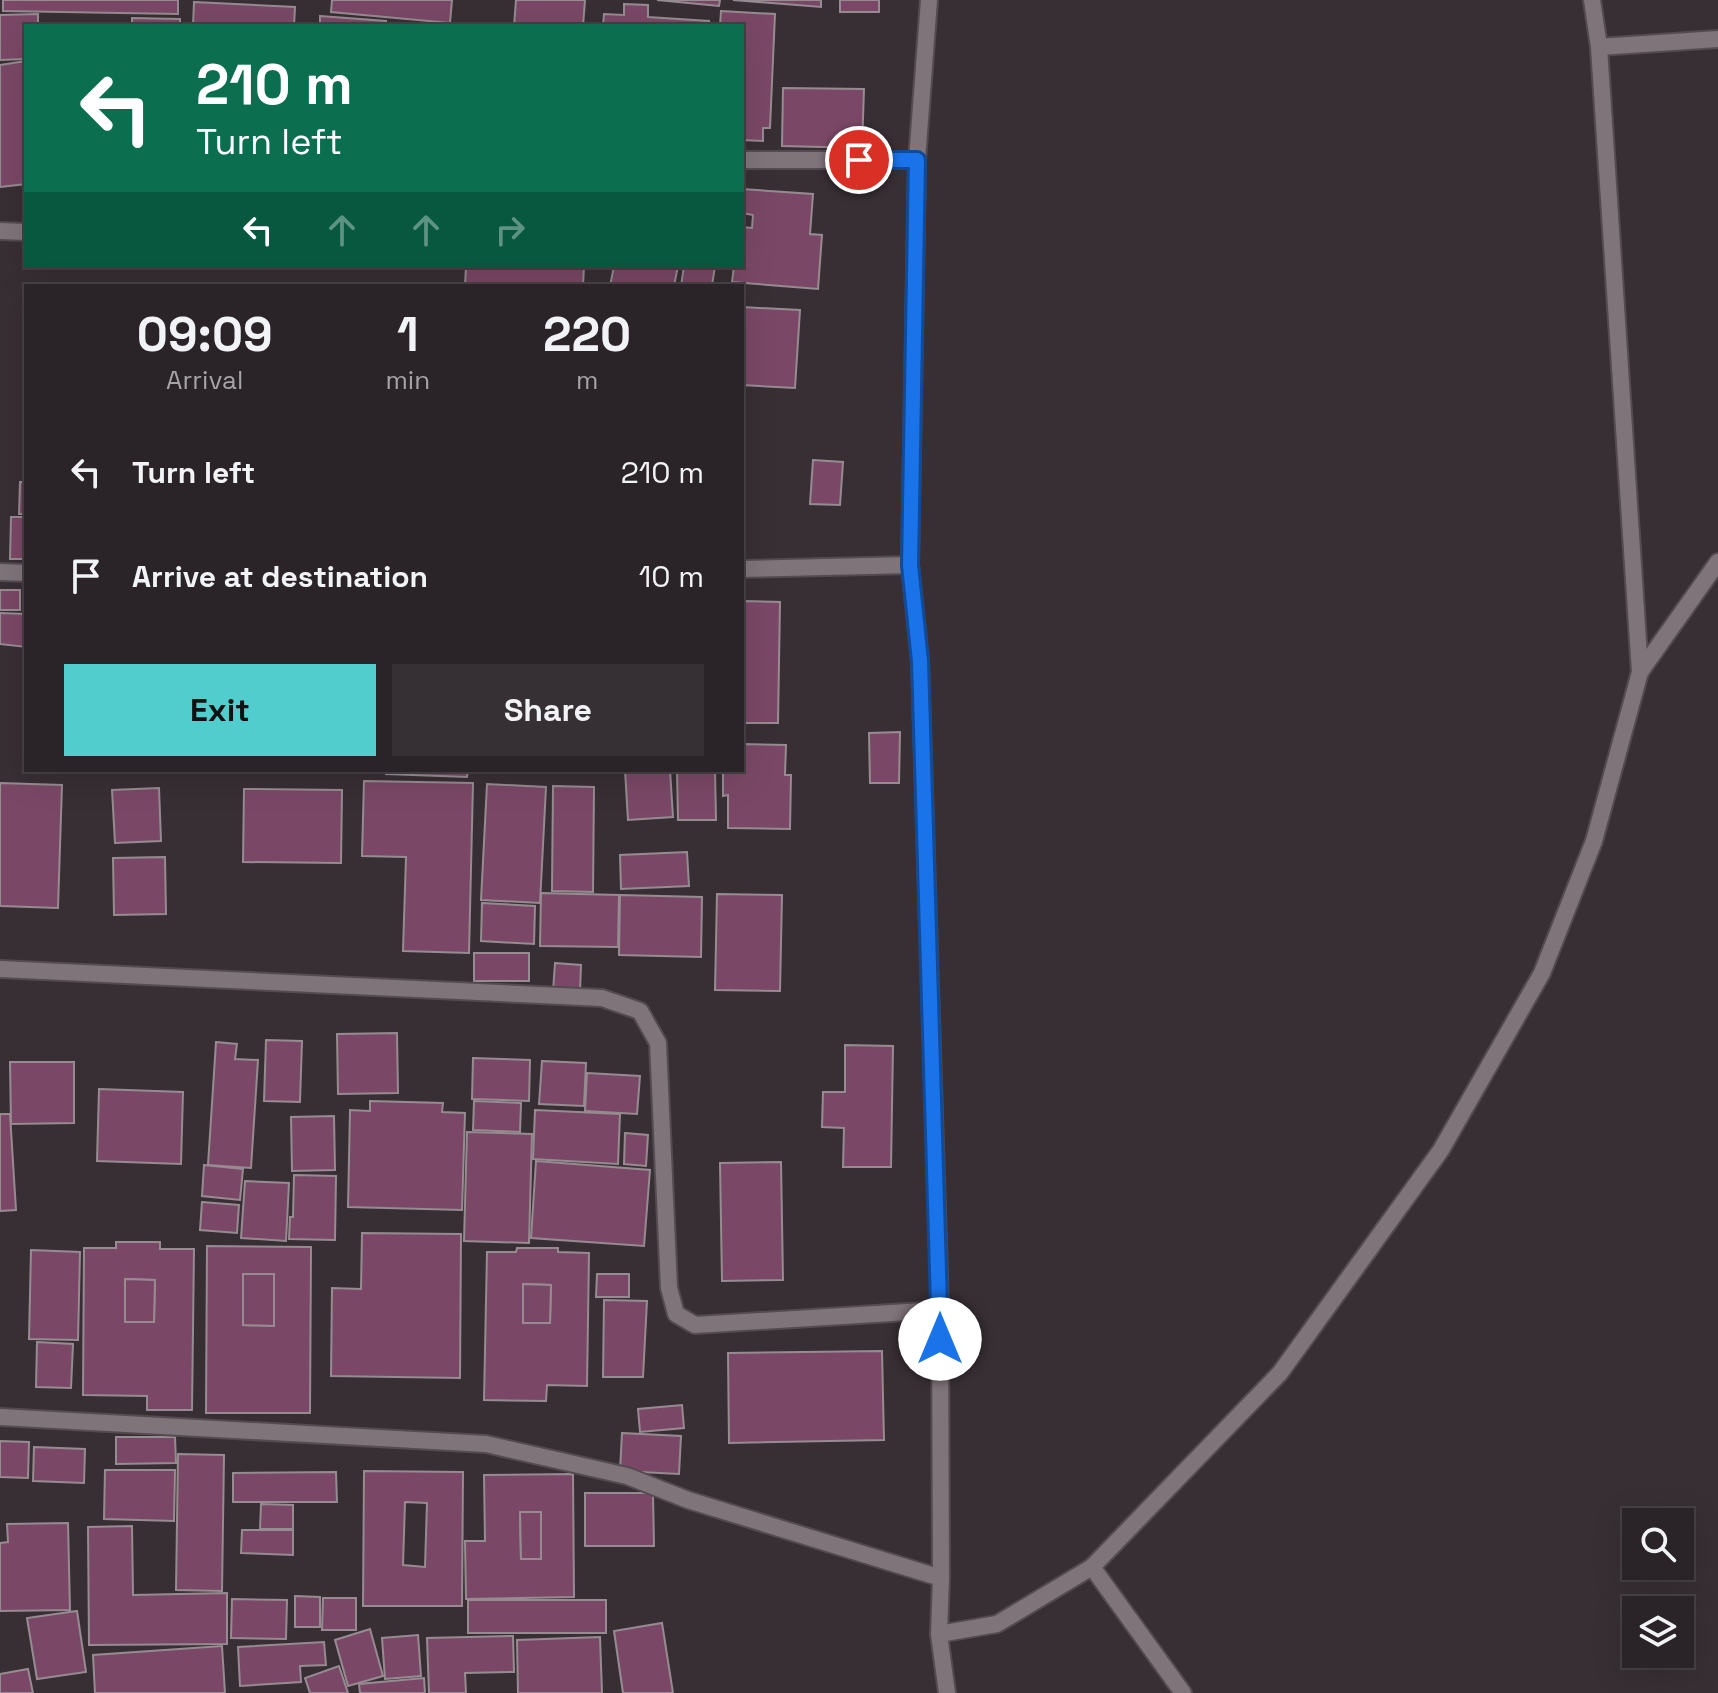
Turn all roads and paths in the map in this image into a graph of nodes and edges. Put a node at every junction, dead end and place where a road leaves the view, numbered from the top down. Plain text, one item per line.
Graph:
1 (929, 0) edge
2 (1592, 0) edge
3 (1718, 39) edge
4 (1599, 47) junction
5 (744, 160) edge
6 (917, 160) junction
7 (0, 231) edge
8 (24, 232) edge
9 (1718, 562) edge
10 (910, 565) junction
11 (744, 569) edge
12 (0, 572) edge
13 (24, 573) edge
14 (1640, 672) junction
15 (0, 969) edge
16 (940, 1310) junction
17 (0, 1417) edge
18 (1092, 1567) junction
19 (941, 1578) junction
20 (939, 1634) junction
21 (947, 1693) edge
22 (1183, 1693) edge

1 - 6 street
2 - 4 street
3 - 4 street
4 - 14 street
5 - 6 street
6 - 10 street
7 - 8 street
9 - 14 street
10 - 11 street
10 - 16 street
12 - 13 street
14 - 18 street
15 - 16 street
16 - 19 street
17 - 19 street
18 - 20 street
18 - 22 street
19 - 20 street
20 - 21 street

